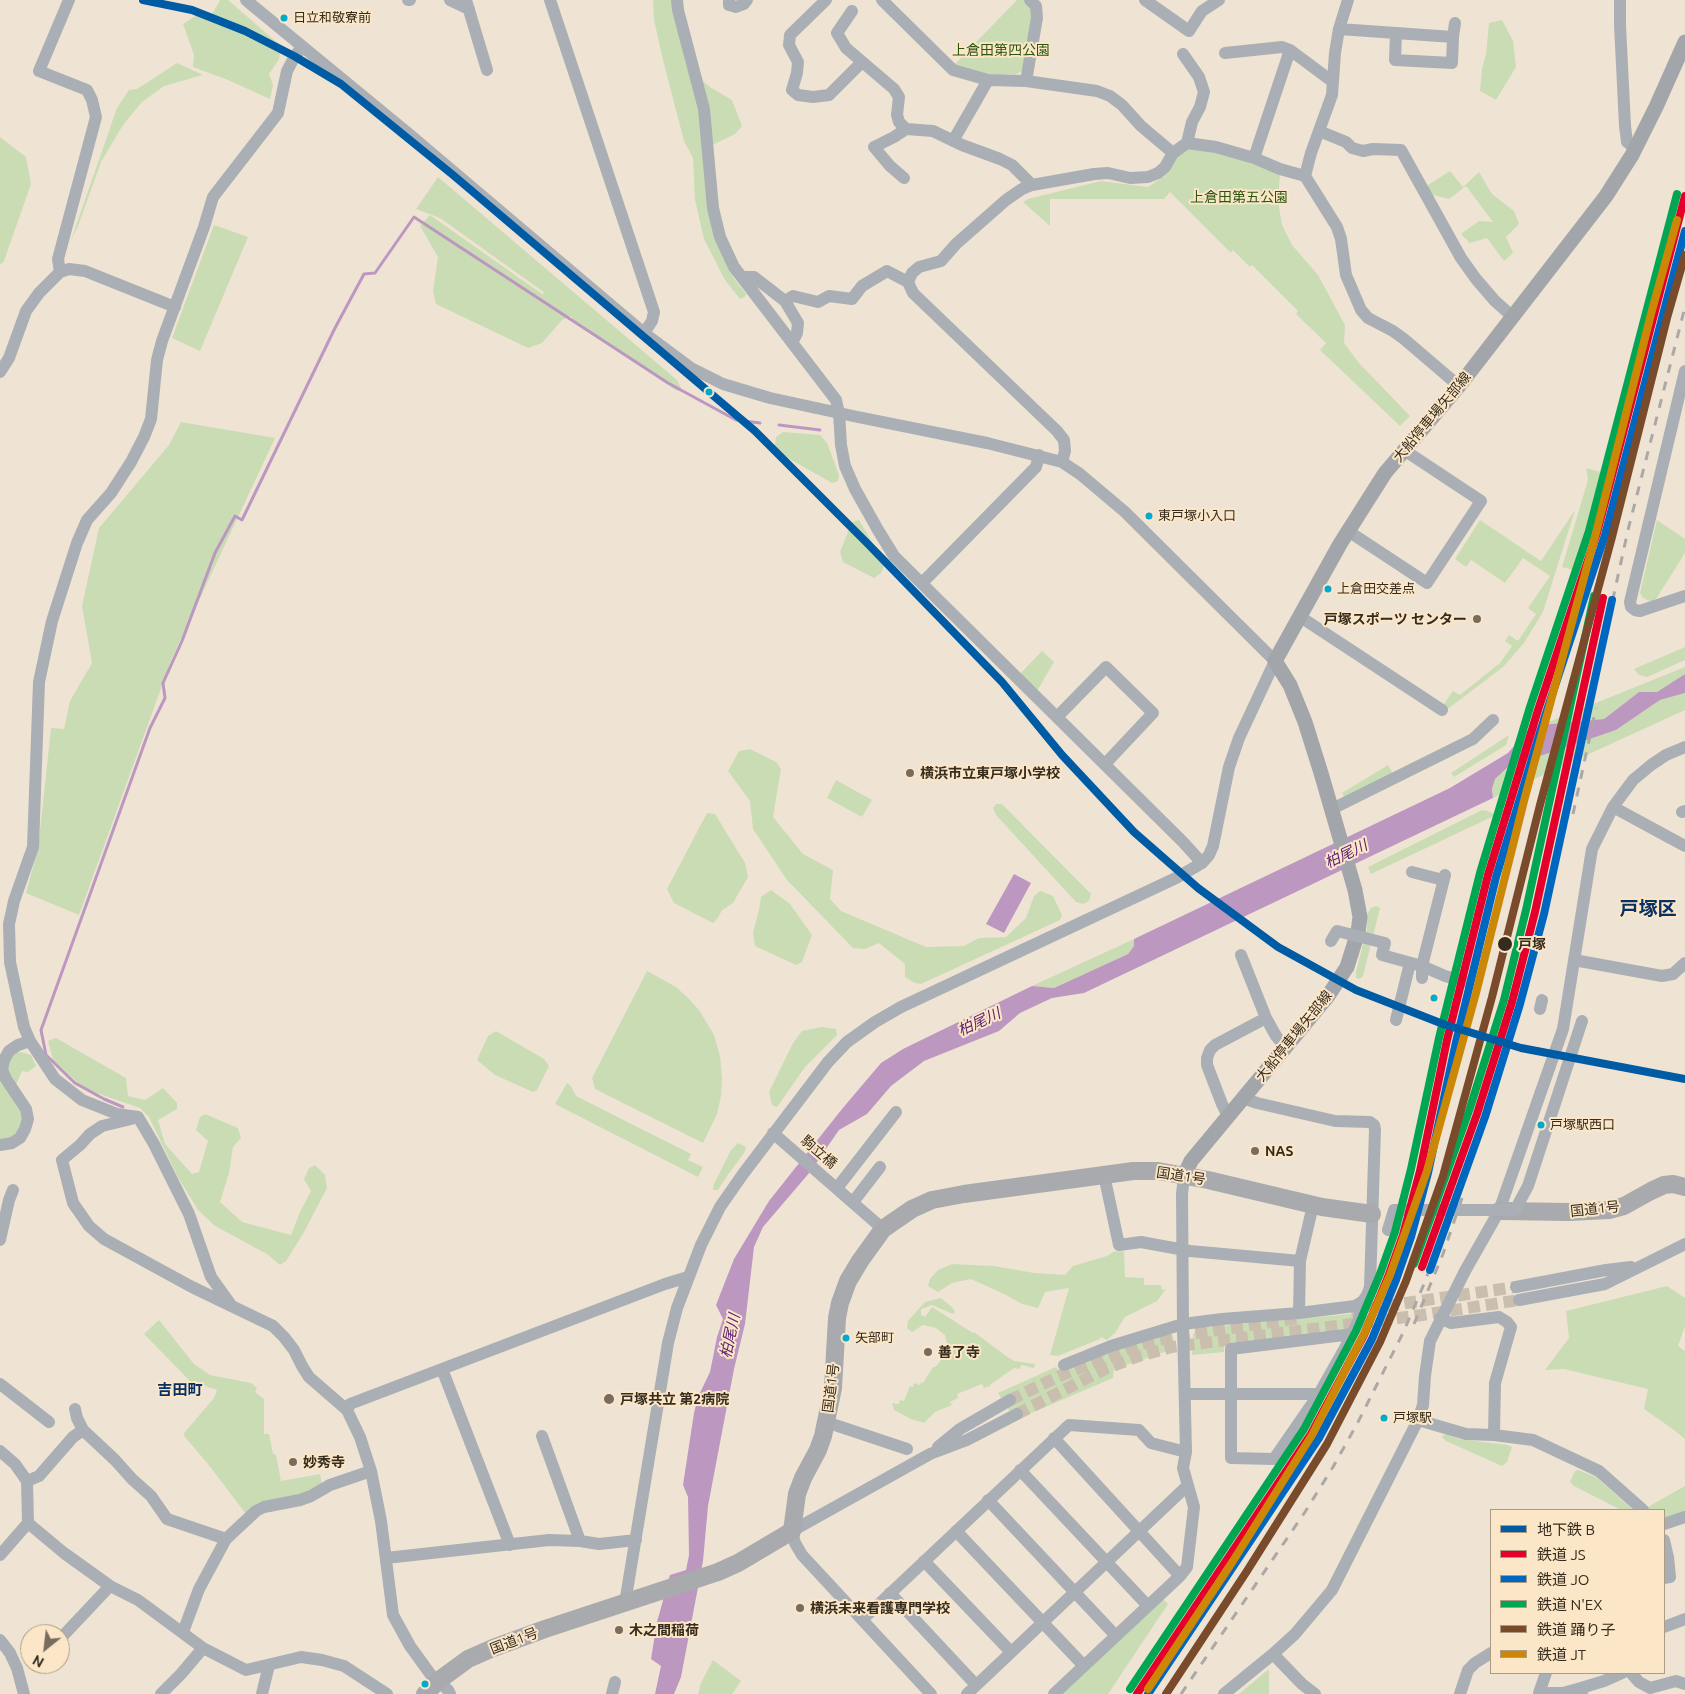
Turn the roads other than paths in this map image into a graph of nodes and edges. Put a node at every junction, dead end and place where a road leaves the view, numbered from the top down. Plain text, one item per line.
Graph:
1 (70, 0) edge
2 (246, 0) edge
3 (450, 0) edge
4 (550, 0) edge
5 (677, 0) edge
6 (729, 0) edge
7 (748, 0) edge
8 (826, 0) edge
9 (882, 0) edge
10 (1030, 0) edge
11 (1145, 0) edge
12 (1218, 0) edge
13 (1348, 0) edge
14 (1620, 0) edge
15 (467, 5) edge
16 (852, 11) dead end
17 (1455, 23) dead end
18 (1339, 29) junction
19 (1396, 33) junction
20 (1453, 37) junction
21 (1685, 42) edge
22 (302, 47) junction
23 (1290, 50) junction
24 (1224, 53) dead end
25 (1183, 54) dead end
26 (862, 62) junction
27 (487, 70) dead end
28 (988, 80) junction
29 (1026, 81) junction
30 (1333, 82) junction
31 (906, 129) junction
32 (1319, 131) junction
33 (954, 140) junction
34 (1187, 143) junction
35 (1635, 148) junction
36 (1173, 153) junction
37 (1254, 158) junction
38 (1305, 176) junction
39 (904, 178) dead end
40 (1032, 185) junction
41 (60, 272) junction
42 (742, 277) junction
43 (908, 282) junction
44 (784, 301) junction
45 (175, 307) junction
46 (1513, 317) junction
47 (644, 332) junction
48 (792, 343) junction
49 (1685, 371) edge
50 (0, 372) edge
51 (1459, 386) junction
52 (839, 413) junction
53 (1404, 450) junction
54 (1039, 455) junction
55 (1062, 462) junction
56 (1348, 531) junction
57 (922, 583) junction
58 (1685, 596) edge
59 (1299, 616) junction
60 (1275, 660) junction
61 (1442, 710) dead end
62 (1057, 717) junction
63 (1493, 720) dead end
64 (1685, 747) edge
65 (1105, 764) junction
66 (1613, 807) junction
67 (1333, 812) junction
68 (1685, 846) edge
69 (1202, 863) junction
70 (1412, 872) dead end
71 (1331, 940) dead end
72 (1241, 955) dead end
73 (1574, 960) junction
74 (1685, 963) edge
75 (1418, 969) junction
76 (1467, 982) dead end
77 (1266, 1018) junction
78 (1396, 1020) dead end
79 (1582, 1021) dead end
80 (30, 1041) junction
81 (1285, 1047) junction
82 (1243, 1098) junction
83 (896, 1112) dead end
84 (1228, 1116) junction
85 (138, 1117) junction
86 (773, 1133) junction
87 (0, 1145) edge
88 (880, 1167) dead end
89 (1104, 1175) junction
90 (1184, 1176) junction
91 (836, 1186) junction
92 (1685, 1186) edge
93 (13, 1190) dead end
94 (853, 1202) junction
95 (1313, 1205) junction
96 (1499, 1211) junction
97 (1372, 1214) junction
98 (3, 1218) edge
99 (883, 1229) junction
100 (1388, 1230) dead end
101 (0, 1240) edge
102 (1685, 1244) edge
103 (1183, 1250) junction
104 (1300, 1261) junction
105 (1641, 1266) junction
106 (688, 1277) junction
107 (1516, 1287) tunnel mouth
108 (1519, 1300) tunnel mouth
109 (1363, 1301) junction
110 (232, 1306) junction
111 (1299, 1314) junction
112 (1440, 1318) junction
113 (1183, 1324) junction
114 (1352, 1334) junction
115 (1064, 1365) dead end
116 (442, 1369) junction
117 (0, 1384) edge
118 (1185, 1394) junction
119 (1319, 1394) junction
120 (1230, 1395) junction
121 (1010, 1400) tunnel mouth
122 (75, 1409) dead end
123 (347, 1410) junction
124 (1017, 1414) tunnel mouth
125 (1418, 1420) junction
126 (49, 1422) dead end
127 (826, 1422) junction
128 (83, 1430) junction
129 (1494, 1435) junction
130 (542, 1436) dead end
131 (1054, 1438) junction
132 (907, 1449) dead end
133 (0, 1452) edge
134 (1186, 1452) junction
135 (930, 1454) junction
136 (1020, 1470) junction
137 (371, 1471) junction
138 (27, 1481) junction
139 (1187, 1486) junction
140 (988, 1500) junction
141 (1642, 1509) edge
142 (1685, 1517) edge
143 (28, 1522) junction
144 (1665, 1524) edge
145 (956, 1530) junction
146 (792, 1531) junction
147 (1139, 1532) junction
148 (226, 1540) junction
149 (636, 1540) junction
150 (580, 1541) junction
151 (1665, 1544) edge
152 (510, 1545) junction
153 (0, 1555) edge
154 (386, 1558) junction
155 (924, 1561) junction
156 (1107, 1562) junction
157 (1180, 1576) junction
158 (1665, 1578) edge
159 (110, 1586) junction
160 (1075, 1592) junction
161 (890, 1593) junction
162 (631, 1601) junction
163 (1148, 1606) junction
164 (1685, 1619) edge
165 (862, 1620) junction
166 (1043, 1622) junction
167 (1665, 1627) edge
168 (70, 1628) edge
169 (183, 1632) junction
170 (1116, 1636) junction
171 (0, 1640) edge
172 (203, 1648) junction
173 (1011, 1652) junction
174 (1273, 1654) junction
175 (1490, 1654) edge
176 (269, 1665) junction
177 (1084, 1666) junction
178 (1546, 1674) edge
179 (1620, 1674) edge
180 (1632, 1674) edge
181 (438, 1681) junction
182 (1685, 1684) edge
183 (972, 1690) edge
184 (1582, 1691) edge
185 (19, 1693) edge
186 (161, 1694) edge
187 (262, 1694) edge
188 (387, 1694) edge
189 (425, 1694) edge
190 (450, 1694) edge
191 (931, 1694) edge
192 (1054, 1694) edge
193 (1224, 1694) edge
194 (1315, 1694) edge
195 (1460, 1694) edge

1 - 41 street
2 - 22 street
3 - 15 street
4 - 47 street
5 - 42 street
6 - 7 street
8 - 26 street
9 - 28 street
10 - 29 street
11 - 12 street
13 - 18 street
14 - 35 street
15 - 27 street
16 - 26 street
17 - 20 street
18 - 19 street
18 - 30 street
19 - 20 street
19 - 20 street
21 - 35 main road, 大船停車場矢部線
22 - 45 street
22 - 47 street
23 - 24 street
23 - 30 street
23 - 37 street
25 - 34 street
26 - 31 street
28 - 29 street
28 - 33 street
29 - 36 street
30 - 32 street
31 - 33 street
31 - 39 street
32 - 38 street
32 - 46 street
33 - 40 street
34 - 36 street
34 - 37 street
35 - 46 main road, 大船停車場矢部線
36 - 40 street
37 - 38 street
38 - 51 street
40 - 43 street
41 - 45 street
41 - 50 street
42 - 44 street
42 - 48 street
43 - 44 street
43 - 55 street
44 - 48 street
45 - 80 street
46 - 51 main road, 大船停車場矢部線
47 - 52 street
48 - 52 street
49 - 58 street
51 - 53 main road, 大船停車場矢部線
52 - 54 street
52 - 57 street
53 - 56 main road, 大船停車場矢部線
53 - 56 street
54 - 55 street
54 - 57 street
55 - 60 street
56 - 59 main road, 大船停車場矢部線
57 - 62 street
59 - 60 main road, 大船停車場矢部線
59 - 61 street
60 - 67 main road
60 - 69 street
62 - 65 street
62 - 65 street
63 - 67 street
64 - 66 street
65 - 69 street
66 - 68 street
66 - 73 street
67 - 81 main road, 大船停車場矢部線
69 - 86 street
70 - 75 street
71 - 75 street, bridge
72 - 77 street
73 - 74 street
73 - 96 street
75 - 76 street, bridge
75 - 78 street
77 - 81 street
77 - 84 street
79 - 100 street, bridge
80 - 85 street
80 - 87 street
81 - 82 main road, 大船停車場矢部線
82 - 84 main road, 大船停車場矢部線
82 - 97 street
83 - 91 street
84 - 90 main road, 大船停車場矢部線
85 - 110 street
85 - 110 street
86 - 91 street, 駒立橋
86 - 106 street
88 - 94 street
89 - 90 highway, 国道1号
89 - 99 highway, 国道1号
89 - 103 street
90 - 95 highway, 国道1号
90 - 103 street
91 - 94 street, 駒立橋
92 - 96 highway, 国道1号
93 - 98 street
94 - 99 street, 駒立橋
95 - 97 highway, 国道1号
95 - 104 street
96 - 112 street
97 - 109 street
98 - 101 street
99 - 127 highway, 国道1号
102 - 105 street
103 - 104 street
103 - 113 street
104 - 111 street
105 - 107 street
105 - 108 street
106 - 116 street
106 - 149 street
109 - 111 street
109 - 114 street
110 - 123 street
111 - 113 street
112 - 125 street
112 - 129 street
113 - 115 street
113 - 118 street
114 - 119 street
114 - 120 street
116 - 123 street
116 - 152 street
117 - 126 street
118 - 120 street
118 - 134 street
119 - 120 street
119 - 120 street
121 - 135 street
122 - 128 street
123 - 137 street
124 - 135 street
125 - 129 street
125 - 174 street
127 - 132 street
127 - 146 highway, 国道1号
128 - 138 street
128 - 148 street
129 - 141 street
130 - 150 street
131 - 134 street
131 - 136 street
131 - 147 street
133 - 138 street
134 - 139 street
135 - 146 street
136 - 140 street
136 - 156 street
137 - 148 street
137 - 154 street
138 - 143 street
139 - 147 street
139 - 157 street
140 - 145 street
140 - 160 street
142 - 144 street
143 - 153 street
143 - 159 street
145 - 155 street
145 - 166 street
146 - 162 highway, 国道1号
146 - 165 street
147 - 156 street
147 - 157 street
148 - 169 street
149 - 150 street
149 - 162 street
150 - 152 street
151 - 158 street
152 - 154 street
154 - 181 street
155 - 161 street
155 - 173 street
156 - 160 street
156 - 163 street
157 - 163 street
159 - 168 street
159 - 169 street
160 - 166 street
160 - 170 street
161 - 165 street
161 - 183 street
162 - 181 highway, 国道1号
163 - 170 street
164 - 167 street
165 - 191 street
166 - 173 street
166 - 177 street
169 - 172 street
170 - 177 street
171 - 185 street
172 - 176 street
172 - 186 street
173 - 183 street
174 - 193 street
174 - 194 street
175 - 195 street
176 - 187 street
176 - 188 street
177 - 192 street
178 - 184 street
179 - 184 street
180 - 182 street
181 - 189 highway, 国道1号
181 - 190 street

